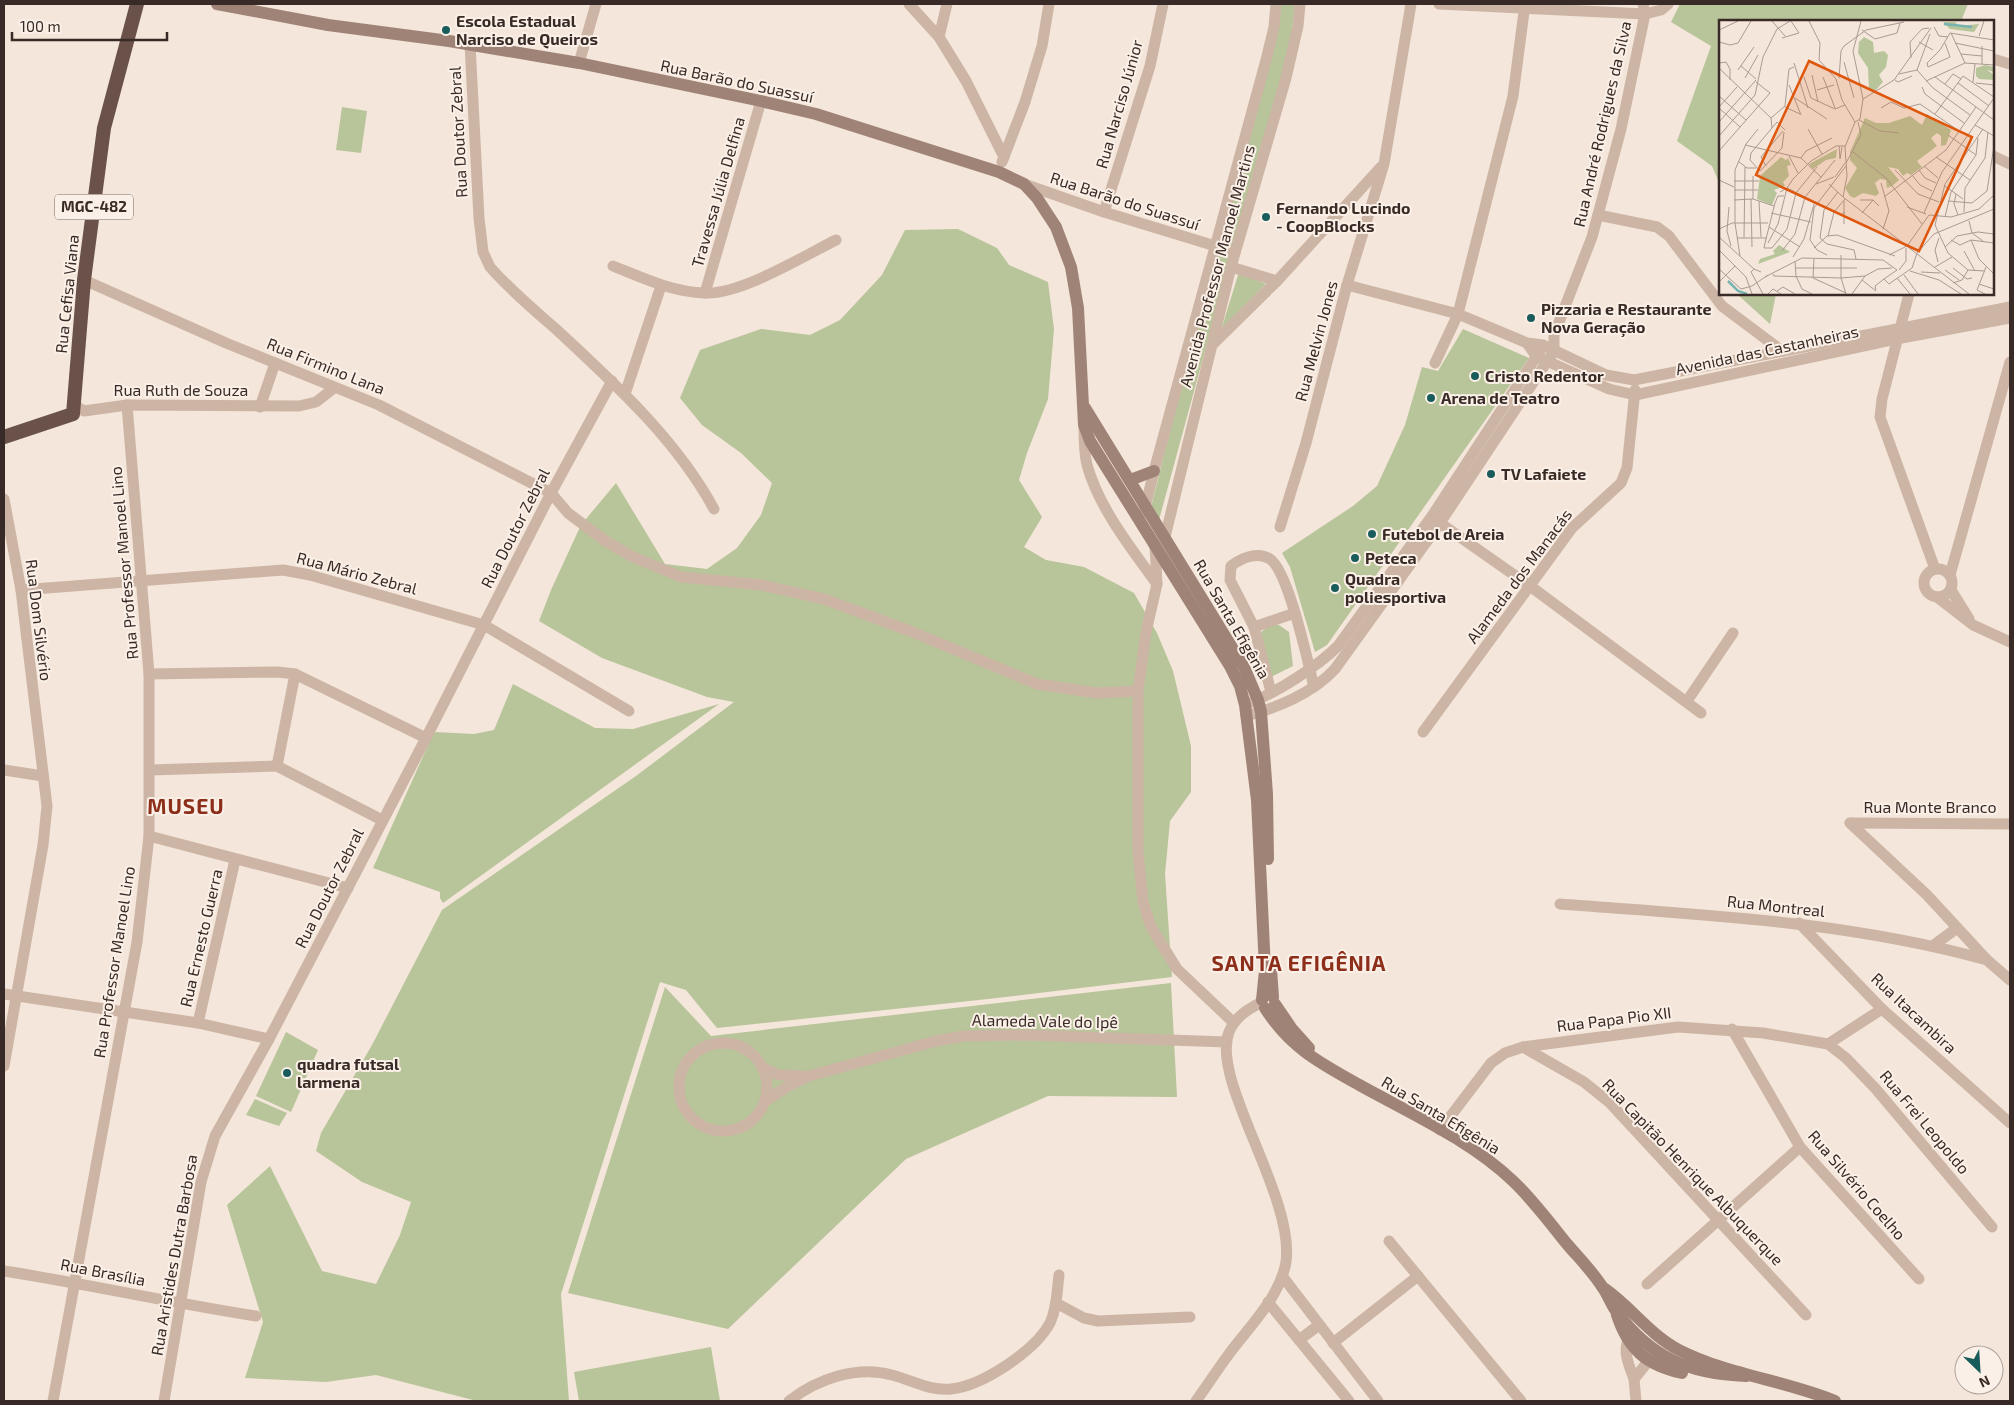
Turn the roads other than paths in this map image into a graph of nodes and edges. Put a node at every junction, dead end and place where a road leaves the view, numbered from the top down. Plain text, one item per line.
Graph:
1 (137, 4) edge
2 (217, 4) edge
3 (596, 4) edge
4 (909, 4) edge
5 (947, 4) edge
6 (1049, 4) edge
7 (1163, 4) edge
8 (1276, 4) edge
9 (1300, 4) edge
10 (1411, 4) edge
11 (1440, 4) edge
12 (1668, 4) edge
13 (1525, 5) edge
14 (1644, 9) edge
15 (939, 37) junction
16 (470, 44) junction
17 (1994, 59) edge
18 (580, 64) junction
19 (2010, 64) edge
20 (761, 101) junction
21 (1994, 156) edge
22 (1004, 157) junction
23 (1384, 164) junction
24 (2010, 164) edge
25 (999, 172) junction
26 (1024, 184) junction
27 (1104, 212) junction
28 (1598, 215) junction
29 (836, 240) dead end
30 (1215, 247) junction
31 (1235, 252) junction
32 (613, 266) dead end
33 (1231, 267) junction
34 (84, 280) junction
35 (1277, 281) junction
36 (661, 286) junction
37 (1347, 286) junction
38 (705, 293) junction
39 (1910, 295) edge
40 (2010, 307) edge
41 (1458, 314) junction
42 (2010, 318) edge
43 (1898, 334) junction
44 (1554, 335) junction
45 (1526, 343) junction
46 (1212, 344) junction
47 (1543, 345) junction
48 (1554, 351) junction
49 (1782, 351) junction
50 (1542, 359) junction
51 (2010, 362) edge
52 (275, 363) junction
53 (1435, 363) dead end
54 (612, 380) junction
55 (1634, 380) junction
56 (334, 388) junction
57 (626, 394) junction
58 (1635, 395) junction
59 (1083, 404) junction
60 (127, 405) junction
61 (260, 407) junction
62 (73, 410) junction
63 (1084, 425) junction
64 (4, 437) edge
65 (1154, 471) junction
66 (1130, 480) junction
67 (551, 493) junction
68 (4, 499) edge
69 (1145, 508) junction
70 (714, 509) dead end
71 (1440, 523) junction
72 (1142, 524) junction
73 (1280, 527) dead end
74 (1165, 537) junction
75 (1155, 546) junction
76 (1932, 570) junction
77 (1949, 574) junction
78 (142, 580) junction
79 (1157, 584) junction
80 (1530, 586) junction
81 (21, 590) junction
82 (1951, 590) junction
83 (1937, 597) junction
84 (1295, 613) junction
85 (484, 624) junction
86 (1973, 625) junction
87 (1254, 627) junction
88 (1733, 633) dead end
89 (2010, 642) edge
90 (1310, 669) junction
91 (149, 674) junction
92 (295, 674) junction
93 (1314, 688) junction
94 (1138, 691) junction
95 (1271, 692) junction
96 (1686, 701) junction
97 (1260, 706) junction
98 (1246, 710) junction
99 (629, 711) dead end
100 (1701, 713) dead end
101 (1423, 732) dead end
102 (426, 738) junction
103 (277, 766) junction
104 (4, 770) edge
105 (150, 770) junction
106 (43, 776) junction
107 (382, 820) junction
108 (2010, 824) edge
109 (149, 836) junction
110 (235, 860) junction
111 (348, 888) junction
112 (1560, 904) dead end
113 (1799, 923) junction
114 (1957, 928) junction
115 (1934, 945) junction
116 (1986, 960) junction
117 (2010, 980) edge
118 (4, 994) edge
119 (16, 996) junction
120 (1265, 1003) junction
121 (1882, 1009) junction
122 (123, 1012) junction
123 (198, 1023) junction
124 (1234, 1023) junction
125 (1732, 1029) junction
126 (269, 1039) junction
127 (1227, 1042) junction
128 (1828, 1044) junction
129 (1523, 1047) junction
130 (4, 1066) edge
131 (763, 1068) junction
132 (809, 1076) junction
133 (764, 1102) junction
134 (2010, 1123) edge
135 (1440, 1130) junction
136 (1800, 1147) junction
137 (1719, 1220) junction
138 (1992, 1227) dead end
139 (1389, 1241) dead end
140 (4, 1270) edge
141 (1058, 1275) dead end
142 (1418, 1276) junction
143 (1282, 1277) junction
144 (1919, 1279) dead end
145 (75, 1282) junction
146 (1647, 1284) dead end
147 (1604, 1288) junction
148 (1268, 1302) junction
149 (1056, 1303) junction
150 (180, 1304) junction
151 (1806, 1315) dead end
152 (256, 1316) dead end
153 (1190, 1317) dead end
154 (1319, 1324) junction
155 (1636, 1333) junction
156 (1299, 1340) junction
157 (1333, 1343) junction
158 (1656, 1350) junction
159 (1746, 1376) junction
160 (1634, 1379) junction
161 (54, 1401) edge
162 (164, 1401) edge
163 (789, 1401) edge
164 (1196, 1401) edge
165 (1348, 1401) edge
166 (1378, 1401) edge
167 (1521, 1401) edge
168 (1636, 1401) edge
169 (1835, 1401) edge

1 - 34 highway, Rua Cefisa Viana / MGC-482
2 - 16 main road, Rua Barão do Suassuí
3 - 18 street
4 - 15 street
5 - 15 street
6 - 22 street
7 - 27 street, Rua Narciso Júnior
8 - 30 street, Avenida Professor Manoel Martins
9 - 31 street, Avenida Professor Manoel Martins
10 - 23 street, Rua Melvin Jones
11 - 13 street
12 - 14 street
13 - 14 street
13 - 41 street
14 - 28 street, Rua André Rodrigues da Silva
15 - 22 street
16 - 18 main road, Rua Barão do Suassuí
16 - 54 street, Rua Doutor Zebral
17 - 19 street
18 - 20 main road, Rua Barão do Suassuí
20 - 25 main road, Rua Barão do Suassuí
20 - 38 street, Travessa Júlia Delfina
21 - 24 street
22 - 25 street
23 - 35 street
23 - 37 street, Rua Melvin Jones
25 - 26 main road, Rua Barão do Suassuí
26 - 27 street, Rua Barão do Suassuí
26 - 59 main road, Rua Santa Efigênia
27 - 30 street, Rua Barão do Suassuí
28 - 44 street, Rua André Rodrigues da Silva
28 - 49 street
29 - 38 street
30 - 31 street, Rua Barão do Suassuí
30 - 65 street, Avenida Professor Manoel Martins
31 - 33 street, Avenida Professor Manoel Martins
32 - 36 street
33 - 35 street
33 - 46 street, Avenida Professor Manoel Martins
34 - 52 street, Rua Firmino Lana
34 - 62 highway, Rua Cefisa Viana / MGC-482
35 - 46 street
36 - 38 street
36 - 57 street
37 - 41 street
37 - 73 street, Rua Melvin Jones
39 - 43 street
40 - 43 street, Avenida das Castanheiras
41 - 45 street
41 - 53 street
42 - 43 street, Avenida das Castanheiras
43 - 49 street, Avenida das Castanheiras
43 - 58 street, Avenida das Castanheiras
43 - 76 street
44 - 47 street, Rua André Rodrigues da Silva
44 - 48 street, Rua André Rodrigues da Silva
45 - 47 street
45 - 50 street
46 - 74 street, Avenida Professor Manoel Martins
47 - 48 street, Avenida das Castanheiras
47 - 50 street, Rua André Rodrigues da Silva
48 - 50 street, Rua André Rodrigues da Silva
48 - 55 street, Avenida das Castanheiras
49 - 55 street, Avenida das Castanheiras
50 - 58 street, Avenida das Castanheiras
50 - 71 street, Rua André Rodrigues da Silva
50 - 90 street, Rua André Rodrigues da Silva
51 - 77 street
52 - 56 street, Rua Firmino Lana
52 - 61 street, Rua Ruth de Souza
54 - 57 street
54 - 67 street, Rua Doutor Zebral
55 - 58 street, Alameda dos Manacás
56 - 61 street, Rua Ruth de Souza
56 - 67 street, Rua Firmino Lana
57 - 70 street
58 - 80 street, Alameda dos Manacás
59 - 63 main road, Rua Santa Efigênia
59 - 66 main road, Rua Santa Efigênia
60 - 61 street, Rua Ruth de Souza
60 - 62 street, Rua Ruth de Souza
60 - 78 street, Rua Professor Manoel Lino
62 - 64 highway, Rua Ruth de Souza
63 - 72 main road, Rua Santa Efigênia
63 - 79 street
65 - 66 main road
65 - 69 street, Avenida Professor Manoel Martins
66 - 69 main road, Rua Santa Efigênia
67 - 85 street, Rua Doutor Zebral
67 - 94 street
68 - 81 street, Rua Dom Silvério
69 - 72 street, Avenida Professor Manoel Martins
69 - 74 main road, Rua Santa Efigênia
71 - 80 street
71 - 93 street, Rua André Rodrigues da Silva
72 - 75 main road, Rua Santa Efigênia
74 - 97 main road, Rua Santa Efigênia
75 - 79 street
75 - 98 main road, Rua Santa Efigênia
76 - 77 street
76 - 83 street
77 - 82 street
78 - 81 street, Rua Mário Zebral
78 - 85 street, Rua Mário Zebral
78 - 91 street, Rua Professor Manoel Lino
79 - 94 street
80 - 96 street
80 - 101 street, Alameda dos Manacás
81 - 106 street, Rua Dom Silvério
82 - 83 street
82 - 86 street
83 - 86 street
84 - 87 street
84 - 87 street
84 - 90 street
85 - 99 street, Rua Mário Zebral
85 - 102 street, Rua Doutor Zebral
86 - 89 street
87 - 95 street
88 - 96 street
90 - 93 street
90 - 95 street, Rua André Rodrigues da Silva
91 - 92 street
91 - 105 street, Rua Professor Manoel Lino
92 - 102 street
92 - 103 street
93 - 97 street, Rua André Rodrigues da Silva
94 - 124 street
95 - 97 street, Rua André Rodrigues da Silva
96 - 100 street
97 - 98 street, Rua André Rodrigues da Silva
97 - 120 main road, Rua Santa Efigênia
98 - 120 main road, Rua Santa Efigênia
102 - 107 street, Rua Doutor Zebral
103 - 105 street
103 - 107 street
104 - 106 street
105 - 109 street, Rua Professor Manoel Lino
106 - 119 street, Rua Dom Silvério
107 - 111 street, Rua Doutor Zebral
108 - 114 street, Rua Monte Branco
109 - 110 street
109 - 122 street, Rua Professor Manoel Lino
110 - 111 street
110 - 123 street, Rua Ernesto Guerra
111 - 126 street, Rua Doutor Zebral
112 - 113 street, Rua Montreal
113 - 115 street, Rua Montreal
113 - 121 street, Rua Itacambira
114 - 115 street
114 - 116 street
115 - 116 street, Rua Montreal
116 - 117 street
118 - 119 street
119 - 122 street
119 - 130 street, Rua Dom Silvério
120 - 124 street
120 - 135 main road, Rua Santa Efigênia
121 - 128 street
121 - 134 street, Rua Itacambira
122 - 123 street
122 - 145 street, Rua Professor Manoel Lino
123 - 126 street
124 - 127 street
125 - 128 street, Rua Papa Pio XII
125 - 129 street, Rua Papa Pio XII
125 - 136 street, Rua Silvério Coelho
126 - 150 street, Rua Aristides Dutra Barbosa
127 - 132 street, Alameda Vale do Ipê
127 - 143 street
128 - 138 street, Rua Frei Leopoldo
129 - 135 street, Rua Papa Pio XII
129 - 137 street, Rua Capitão Henrique Albuquerque
131 - 132 street, Alameda Vale do Ipê
131 - 133 street
131 - 133 street
132 - 133 street, Alameda Vale do Ipê
135 - 147 main road, Rua Santa Efigênia
136 - 137 street
136 - 144 street, Rua Silvério Coelho
137 - 146 street
137 - 151 street, Rua Capitão Henrique Albuquerque
139 - 142 street
140 - 145 street, Rua Brasília
141 - 149 street
142 - 157 street
142 - 167 street
143 - 148 street
143 - 154 street
145 - 150 street, Rua Brasília
145 - 161 street, Rua Professor Manoel Lino
147 - 155 main road, Rua Santa Efigênia
147 - 155 main road, Rua Santa Efigênia
148 - 156 street
148 - 164 street
149 - 153 street
149 - 163 street
150 - 152 street, Rua Brasília
150 - 162 street, Rua Aristides Dutra Barbosa
154 - 156 street
154 - 157 street
155 - 158 main road, Rua Santa Efigênia
155 - 158 main road
155 - 160 street
156 - 165 street
157 - 166 street
158 - 159 main road, Rua Santa Efigênia
158 - 159 main road, Rua Santa Efigênia
158 - 160 street
159 - 169 main road, Rua Santa Efigênia
160 - 168 street

